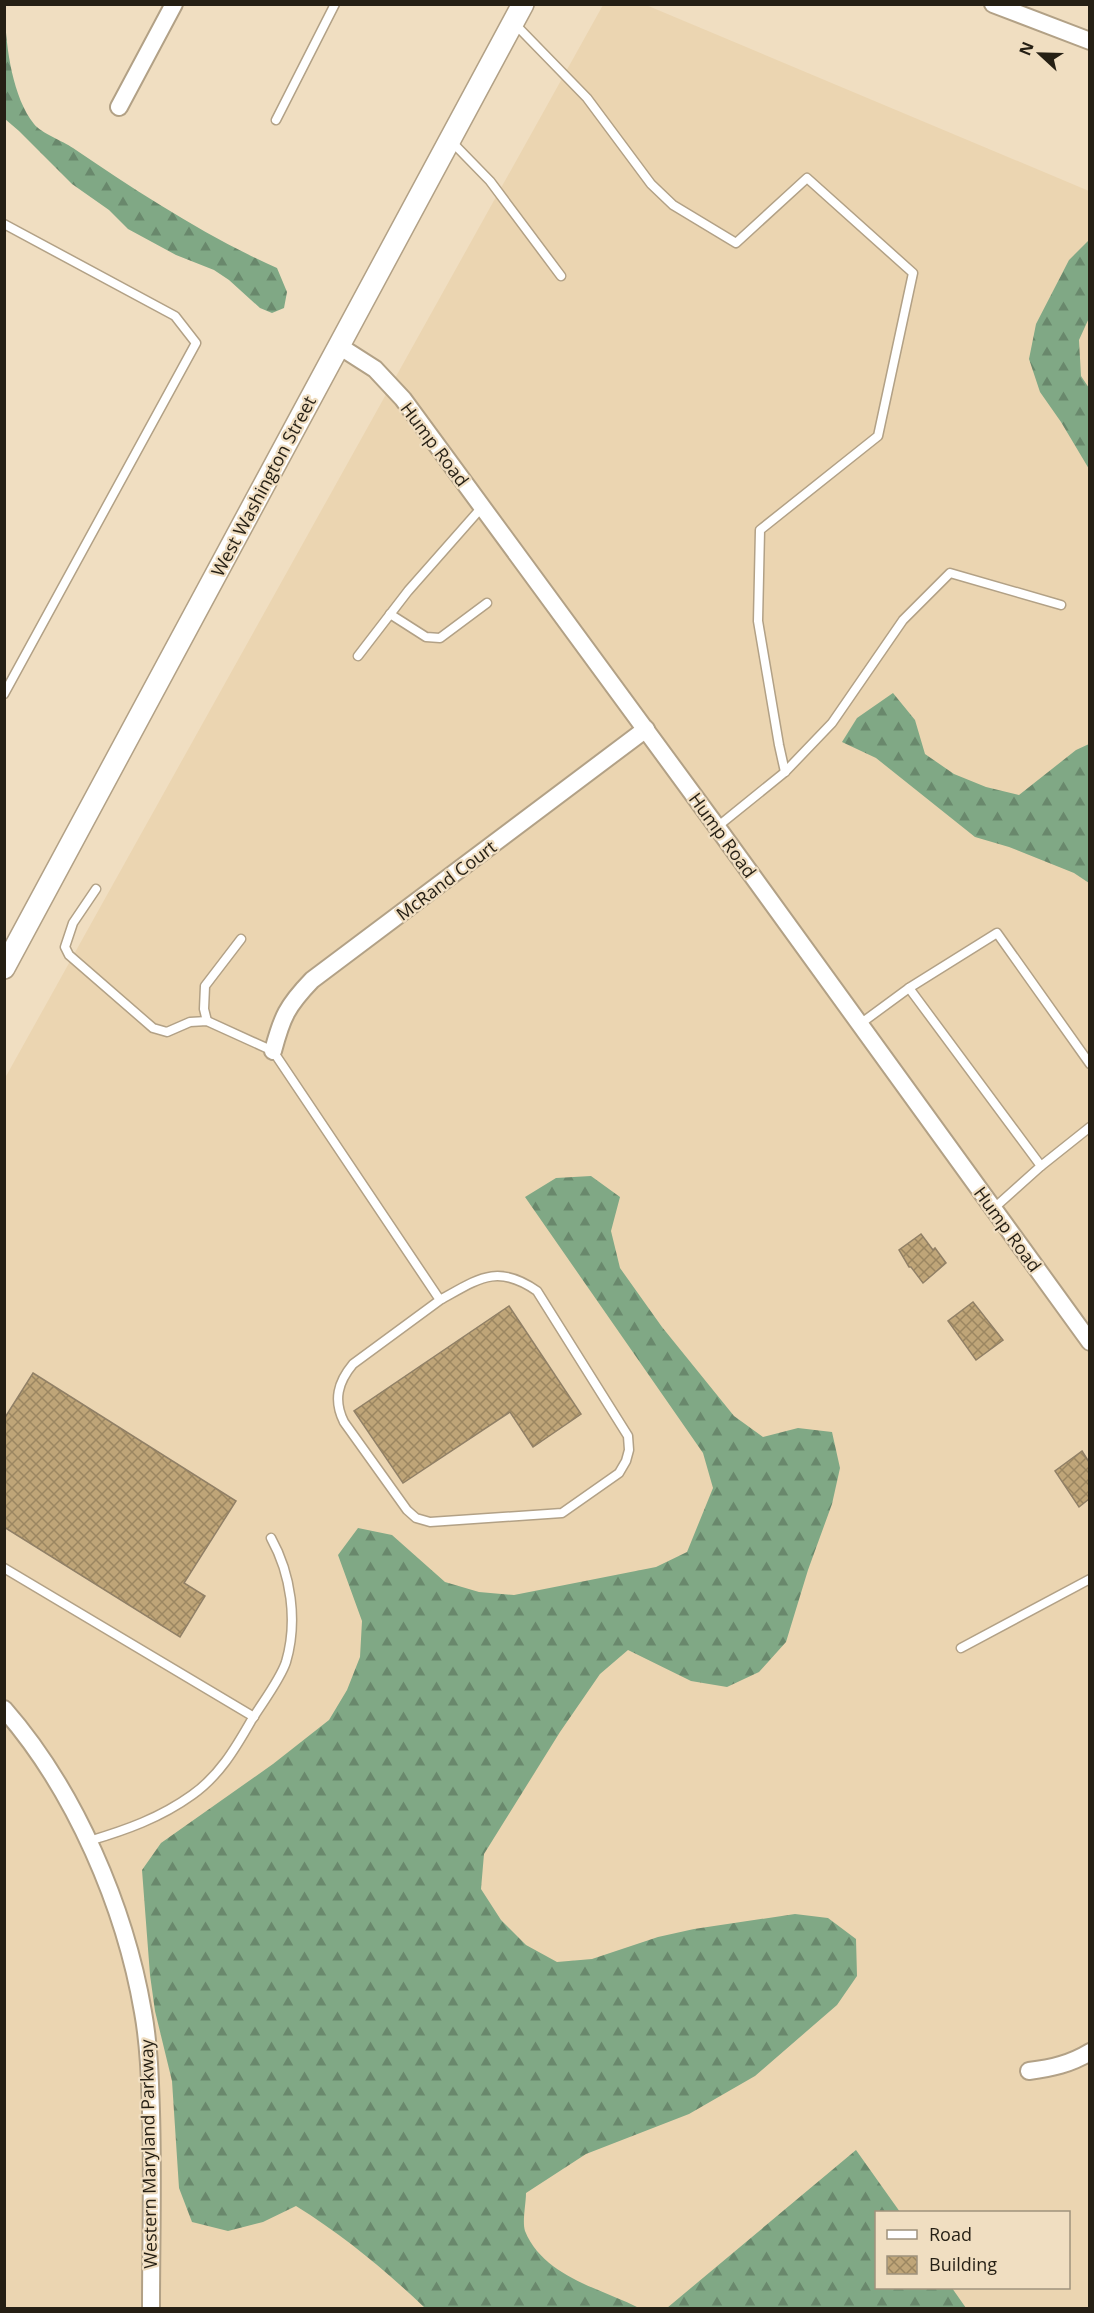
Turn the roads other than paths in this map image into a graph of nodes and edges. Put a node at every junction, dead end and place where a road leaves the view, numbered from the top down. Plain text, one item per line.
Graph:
1 (174, 4) edge
2 (335, 4) edge
3 (993, 4) edge
4 (518, 13) edge
5 (1089, 40) edge
6 (119, 107) dead end
7 (276, 120) dead end
8 (450, 141) junction
9 (4, 224) edge
10 (561, 276) dead end
11 (339, 346) junction
12 (482, 507) junction
13 (487, 603) dead end
14 (1060, 605) dead end
15 (390, 614) junction
16 (358, 656) dead end
17 (4, 694) edge
18 (646, 729) junction
19 (785, 772) junction
20 (717, 827) junction
21 (96, 889) dead end
22 (241, 939) dead end
23 (4, 968) edge
24 (909, 988) junction
25 (207, 1021) junction
26 (860, 1024) junction
27 (273, 1051) junction
28 (1089, 1064) edge
29 (1089, 1127) edge
30 (1041, 1166) junction
31 (993, 1209) junction
32 (440, 1300) junction
33 (1089, 1342) edge
34 (270, 1538) dead end
35 (4, 1568) edge
36 (1089, 1579) edge
37 (961, 1648) dead end
38 (4, 1709) edge
39 (254, 1717) junction
40 (89, 1841) junction
41 (1089, 2052) edge
42 (1029, 2071) dead end
43 (151, 2308) edge

1 - 6 street
2 - 7 lane
3 - 5 street
4 - 8 street, West Washington Street
4 - 19 lane
8 - 10 lane
8 - 11 street, West Washington Street
9 - 17 lane
11 - 12 street, Hump Road
11 - 23 street, West Washington Street
12 - 15 lane
12 - 18 street, Hump Road
13 - 15 lane
14 - 19 lane
15 - 16 lane
18 - 20 street, Hump Road
18 - 27 street, McRand Court
19 - 20 lane
20 - 26 street, Hump Road
21 - 25 lane
22 - 25 lane
24 - 26 lane
24 - 28 lane
24 - 30 lane
25 - 27 lane
26 - 31 street, Hump Road
27 - 32 lane
29 - 30 lane
30 - 31 lane
31 - 33 street, Hump Road
32 - 32 lane
34 - 39 lane
35 - 39 lane
36 - 37 lane
38 - 40 street, Western Maryland Parkway
39 - 40 lane
40 - 43 street, Western Maryland Parkway
41 - 42 street

